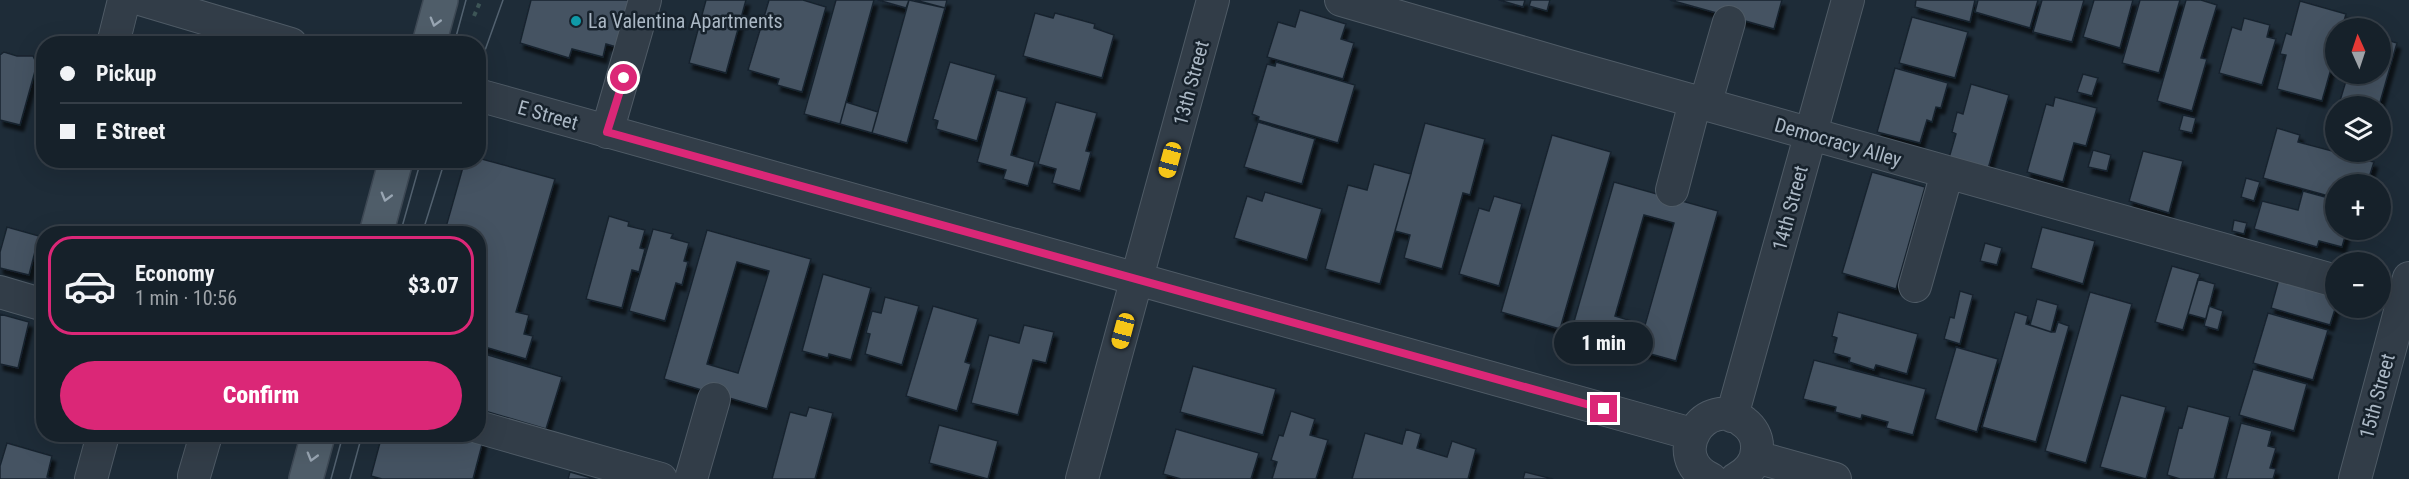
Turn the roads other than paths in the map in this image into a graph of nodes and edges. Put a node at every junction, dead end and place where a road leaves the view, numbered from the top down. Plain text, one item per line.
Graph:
1 (124, 0) edge
2 (143, 0) edge
3 (441, 0) edge
4 (645, 0) edge
5 (1213, 0) edge
6 (1341, 0) edge
7 (1848, 0) edge
8 (1729, 22) dead end
9 (114, 36) edge
10 (264, 36) edge
11 (431, 36) edge
12 (486, 97) edge
13 (1700, 104) junction
14 (607, 132) junction
15 (1810, 135) junction
16 (394, 168) edge
17 (1947, 173) junction
18 (1672, 190) dead end
19 (377, 226) edge
20 (2325, 278) edge
21 (1137, 279) junction
22 (1915, 286) dead end
23 (0, 292) edge
24 (2400, 294) edge
25 (36, 303) edge
26 (714, 399) dead end
27 (1732, 416) junction
28 (486, 429) edge
29 (1692, 434) junction
30 (101, 442) edge
31 (204, 442) edge
32 (316, 442) edge
33 (1746, 468) edge
34 (194, 476) dead end
35 (91, 479) edge
36 (306, 479) edge
37 (661, 479) edge
38 (691, 479) edge
39 (1082, 479) edge
40 (1711, 479) edge
41 (1835, 479) edge
42 (2355, 479) edge

1 - 9 street
2 - 10 street
3 -> 11 main road
4 - 14 street
5 - 21 street, 13th Street
6 - 13 street, Democracy Alley
7 - 15 street, 14th Street
8 - 13 street
12 - 14 street, E Street
13 - 15 street, Democracy Alley
13 - 18 street
14 - 21 street, E Street
15 - 17 street, Democracy Alley
15 - 27 street, 14th Street
16 -> 19 main road
17 - 20 street, Democracy Alley
17 - 22 street
21 - 29 street, E Street
21 - 39 street, 13th Street
23 - 25 street
24 - 42 street, 15th Street
26 - 38 street
27 - 29 street
27 - 33 street
28 - 37 street
29 - 40 street
30 - 35 street
31 - 34 street
32 -> 36 main road
33 - 41 street

